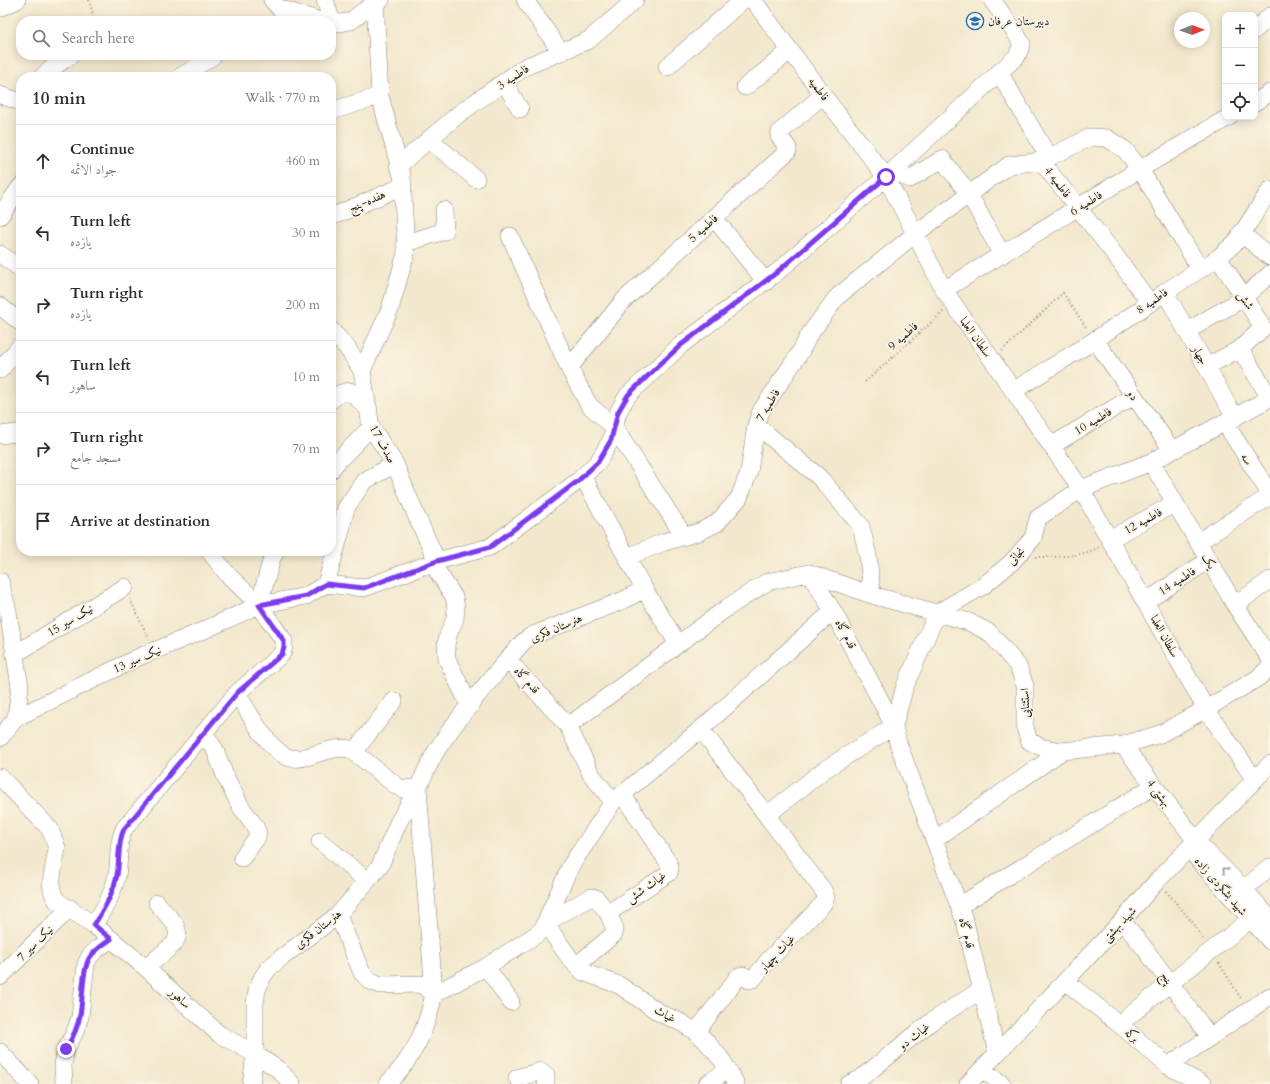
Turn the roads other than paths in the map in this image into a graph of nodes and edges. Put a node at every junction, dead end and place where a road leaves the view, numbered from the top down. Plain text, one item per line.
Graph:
1 (17, 0) edge
2 (272, 0) edge
3 (325, 0) edge
4 (524, 0) edge
5 (743, 0) edge
6 (752, 0) edge
7 (992, 0) edge
8 (378, 1) edge
9 (633, 1) edge
10 (0, 8) edge
11 (304, 16) edge
12 (327, 16) edge
13 (1270, 16) edge
14 (336, 22) edge
15 (1258, 27) edge
16 (790, 51) junction
17 (561, 52) junction
18 (64, 60) edge
19 (208, 60) edge
20 (668, 67) dead end
21 (47, 72) edge
22 (188, 72) edge
23 (1000, 72) junction
24 (504, 82) junction
25 (745, 87) dead end
26 (1270, 93) edge
27 (823, 95) junction
28 (0, 96) edge
29 (380, 96) junction
30 (16, 100) edge
31 (1258, 100) edge
32 (336, 109) edge
33 (520, 109) dead end
34 (1224, 120) edge
35 (429, 139) junction
36 (1045, 158) junction
37 (398, 166) junction
38 (1140, 169) junction
39 (890, 174) junction
40 (476, 179) dead end
41 (403, 186) junction
42 (1270, 190) edge
43 (969, 194) junction
44 (16, 197) edge
45 (1077, 208) junction
46 (444, 210) dead end
47 (336, 215) edge
48 (0, 216) edge
49 (714, 218) junction
50 (1241, 233) junction
51 (915, 234) junction
52 (510, 236) dead end
53 (406, 243) junction
54 (0, 254) edge
55 (1002, 255) junction
56 (1270, 257) edge
57 (1218, 258) junction
58 (16, 265) edge
59 (1200, 269) junction
60 (1270, 274) edge
61 (766, 282) junction
62 (1165, 292) junction
63 (949, 297) junction
64 (1244, 297) junction
65 (1150, 303) junction
66 (0, 306) edge
67 (16, 316) edge
68 (1267, 326) edge
69 (1187, 331) junction
70 (336, 336) edge
71 (1095, 340) junction
72 (1240, 349) junction
73 (16, 351) edge
74 (1207, 366) junction
75 (569, 368) junction
76 (0, 370) edge
77 (362, 371) junction
78 (1013, 391) junction
79 (336, 396) edge
80 (1134, 396) junction
81 (1270, 398) edge
82 (369, 410) junction
83 (1230, 421) junction
84 (756, 425) junction
85 (371, 427) junction
86 (614, 427) junction
87 (16, 434) edge
88 (0, 435) edge
89 (1051, 446) junction
90 (1172, 450) junction
91 (336, 459) edge
92 (1151, 462) junction
93 (395, 464) junction
94 (583, 477) junction
95 (1081, 489) junction
96 (1270, 495) edge
97 (1175, 503) junction
98 (684, 536) junction
99 (1110, 539) junction
100 (1198, 542) junction
101 (336, 548) edge
102 (212, 556) edge
103 (273, 556) edge
104 (334, 556) edge
105 (627, 557) junction
106 (1209, 560) junction
107 (435, 562) junction
108 (809, 574) junction
109 (1270, 580) edge
110 (0, 581) edge
111 (326, 584) junction
112 (125, 587) road end
113 (644, 589) junction
114 (872, 595) junction
115 (1145, 602) junction
116 (259, 605) junction
117 (1235, 605) junction
118 (833, 611) junction
119 (937, 612) junction
120 (678, 644) junction
121 (15, 654) junction
122 (1270, 659) edge
123 (508, 660) junction
124 (1270, 667) edge
125 (237, 693) junction
126 (394, 701) dead end
127 (470, 706) junction
128 (1206, 709) junction
129 (16, 718) junction
130 (568, 726) junction
131 (894, 726) junction
132 (701, 729) junction
133 (204, 732) junction
134 (0, 738) edge
135 (1123, 744) junction
136 (1062, 751) junction
137 (354, 752) junction
138 (1270, 764) edge
139 (0, 777) edge
140 (1255, 780) junction
141 (1154, 786) junction
142 (418, 788) junction
143 (618, 798) junction
144 (767, 815) junction
145 (934, 840) junction
146 (320, 842) dead end
147 (1192, 845) junction
148 (242, 858) dead end
149 (1270, 867) edge
150 (367, 881) junction
151 (1244, 890) junction
152 (157, 903) dead end
153 (64, 904) junction
154 (959, 906) junction
155 (608, 913) junction
156 (338, 915) junction
157 (1270, 919) edge
158 (1251, 920) junction
159 (1122, 921) junction
160 (545, 923) junction
161 (94, 925) junction
162 (111, 939) junction
163 (1270, 941) edge
164 (576, 966) junction
165 (486, 967) junction
166 (146, 968) junction
167 (0, 977) edge
168 (1065, 981) junction
169 (1170, 983) junction
170 (981, 990) junction
171 (434, 994) junction
172 (1270, 996) edge
173 (511, 1002) dead end
174 (1119, 1024) junction
175 (696, 1032) junction
176 (1210, 1037) junction
177 (0, 1052) edge
178 (255, 1054) junction
179 (997, 1054) junction
180 (1168, 1066) junction
181 (982, 1069) junction
182 (732, 1077) edge
183 (517, 1078) dead end
184 (30, 1084) edge
185 (64, 1084) edge
186 (251, 1084) edge
187 (292, 1084) edge
188 (387, 1084) edge
189 (546, 1084) edge
190 (707, 1084) edge
191 (849, 1084) edge
192 (968, 1084) edge
193 (1002, 1084) edge
194 (1203, 1084) edge

1 - 10 street
2 - 11 street
3 - 12 street
4 - 17 street
5 - 20 street
6 - 16 street, فاطمیه
7 - 23 street
8 - 14 street
8 - 29 street
9 - 17 street, فاطمیه 3
13 - 15 street
16 - 25 street
16 - 27 street, فاطمیه
17 - 24 street, فاطمیه 3
18 - 21 street
19 - 22 street
23 - 36 street
23 - 39 street
24 - 33 street
24 - 35 street, فاطمیه 3
26 - 31 street
27 - 39 street, فاطمیه
27 - 49 street, فاطمیه 5
28 - 30 street
29 - 32 street
29 - 37 street
34 - 38 street, فاطمیه 6
35 - 37 street, فاطمیه 3
35 - 40 street
36 - 38 street
36 - 43 street, فاطمیه 4
36 - 45 street, فاطمیه 4
37 - 41 street
38 - 45 street, فاطمیه 6
38 - 59 street
39 - 43 street
39 - 51 street, سلطان العلما
39 - 61 street
41 - 47 street, هفده-پنج
41 - 53 street
42 - 50 street, فاطمیه 8
43 - 51 street, فاطمیه 4
43 - 55 street
44 - 48 street
45 - 55 street, فاطمیه 6
45 - 65 street, فاطمیه 4
46 - 53 street
49 - 61 street
49 - 75 street, فاطمیه 5
50 - 56 street
50 - 57 street, فاطمیه 8
51 - 63 street, سلطان العلما
51 - 84 street, فاطمیه 7
52 - 75 street
53 - 77 street
54 - 58 street
55 - 63 street, فاطمیه 6
57 - 59 street, فاطمیه 8
57 - 64 street, شش
59 - 62 street, فاطمیه 8
60 - 64 street
61 - 86 street
62 - 65 street, فاطمیه 8
62 - 69 street, جهار
63 - 78 street, سلطان العلما
64 - 68 street, شش
64 - 69 street
65 - 71 street, فاطمیه 8
66 - 67 street
68 - 72 street, شش
69 - 74 street, جهار
70 - 77 street, صدف 17
71 - 78 street, فاطمیه 8
71 - 80 street, دو
72 - 74 street, شش
72 - 81 street
73 - 76 street
74 - 83 street, جهار
75 - 86 street
77 - 82 street, صدف 17
78 - 89 street, سلطان العلما
79 - 82 street
80 - 89 street, فاطمیه 10
80 - 90 street, دو
81 - 83 street
82 - 85 street, صدف 17
83 - 90 street
83 - 96 street, سه
84 - 98 street, فاطمیه 7
84 - 114 street
85 - 91 street
85 - 93 street, صدف 17
86 - 94 street
86 - 98 street
87 - 88 street
89 - 95 street, سلطان العلما
90 - 92 street
92 - 95 street
92 - 97 street, یک
93 - 101 street
93 - 107 street, صدف 17
94 - 105 street
94 - 107 street
95 - 99 street, سلطان العلما
95 - 119 street, نجاتی
96 - 100 street
97 - 99 street, فاطمیه 12
97 - 100 street, یک
98 - 105 street, فاطمیه 7
99 - 115 street, سلطان العلما
100 - 106 street, یک
102 - 116 street
103 - 116 street
104 - 111 street
105 - 113 street
106 - 115 street, فاطمیه 14
106 - 117 street, یک
107 - 111 street
107 - 127 street, صدف 17
108 - 114 street, استثنایی
108 - 118 street, قدم گاه
108 - 120 street
109 - 117 street
110 - 121 street
111 - 116 street, نیک سیر 13
112 - 121 street, نیک سیر 15
113 - 120 street
113 - 123 street, هنرستان فکری
114 - 119 street, استثنایی
115 - 128 street, سلطان العلما
116 - 125 street
116 - 129 street, نیک سیر 13
117 - 122 street, یک
118 - 131 street, قدم گاه
118 - 132 street
119 - 131 street
119 - 136 street, استثنایی
120 - 130 street
121 - 129 street
123 - 127 street, هنرستان فکری
123 - 130 street, قدم گاه
124 - 128 street, استثنایی
125 - 133 street
125 - 137 street
126 - 137 street
127 - 142 street, هنرستان فکری
128 - 135 street, استثنایی
128 - 140 street, سلطان العلما
129 - 134 street
130 - 143 street, قدم گاه
131 - 144 street
131 - 145 street, قدم گاه
132 - 143 street
132 - 144 street
133 - 148 street
133 - 161 street
135 - 136 street, استثنایی
135 - 141 street, بهشتی 4
136 - 145 street
137 - 142 street
138 - 140 street, شهید بهشتی
139 - 153 street
140 - 147 street, شهید بهشتی
141 - 147 street, بهشتی 4
141 - 154 street
142 - 150 street, هنرستان فکری
142 - 171 street
143 - 155 street, غیاث شش
143 - 160 street
144 - 175 street, غیاث چهار
145 - 154 street, قدم گاه
146 - 150 street
151 -> 147 street, شهید بشگردی زاده
147 - 158 street, شهید بشگردی زاده
147 - 159 street, شهید بهشتی
149 - 151 street
150 - 156 street, هنرستان فکری
151 - 157 street, شهید بشگردی زاده
152 - 166 street
153 - 161 street, ساهور
153 - 167 street, نیک سیر 7
154 - 170 street, قدم گاه
155 - 160 street
155 - 164 street
156 - 171 street
156 - 178 street, هنرستان فکری
158 - 163 street, شهید بشگردی زاده
158 - 169 street
159 - 168 street, شهید بهشتی
159 - 169 street, پنج
160 - 164 street
160 - 165 street
161 - 162 street, ساهور
162 - 166 street, ساهور
162 - 185 street
164 - 175 street, غیاث
165 - 171 street
165 - 173 street
166 - 178 street, ساهور
168 - 174 street, برکه
168 - 179 street, شهید بهشتی
169 - 174 street
169 - 176 street, پنج
170 - 179 street, قدم گاه
170 - 191 street, غیاث دو
171 - 188 street
172 - 176 street
174 - 180 street, برکه
175 - 182 street, غیاث
176 - 180 street
177 - 184 street
178 - 186 street, هنرستان فکری
178 - 187 street, ساهور
179 - 181 street, شهید بهشتی
180 - 194 street, برکه
181 - 192 street, شهید بهشتی
181 - 193 street
182 - 190 street
183 - 189 street

